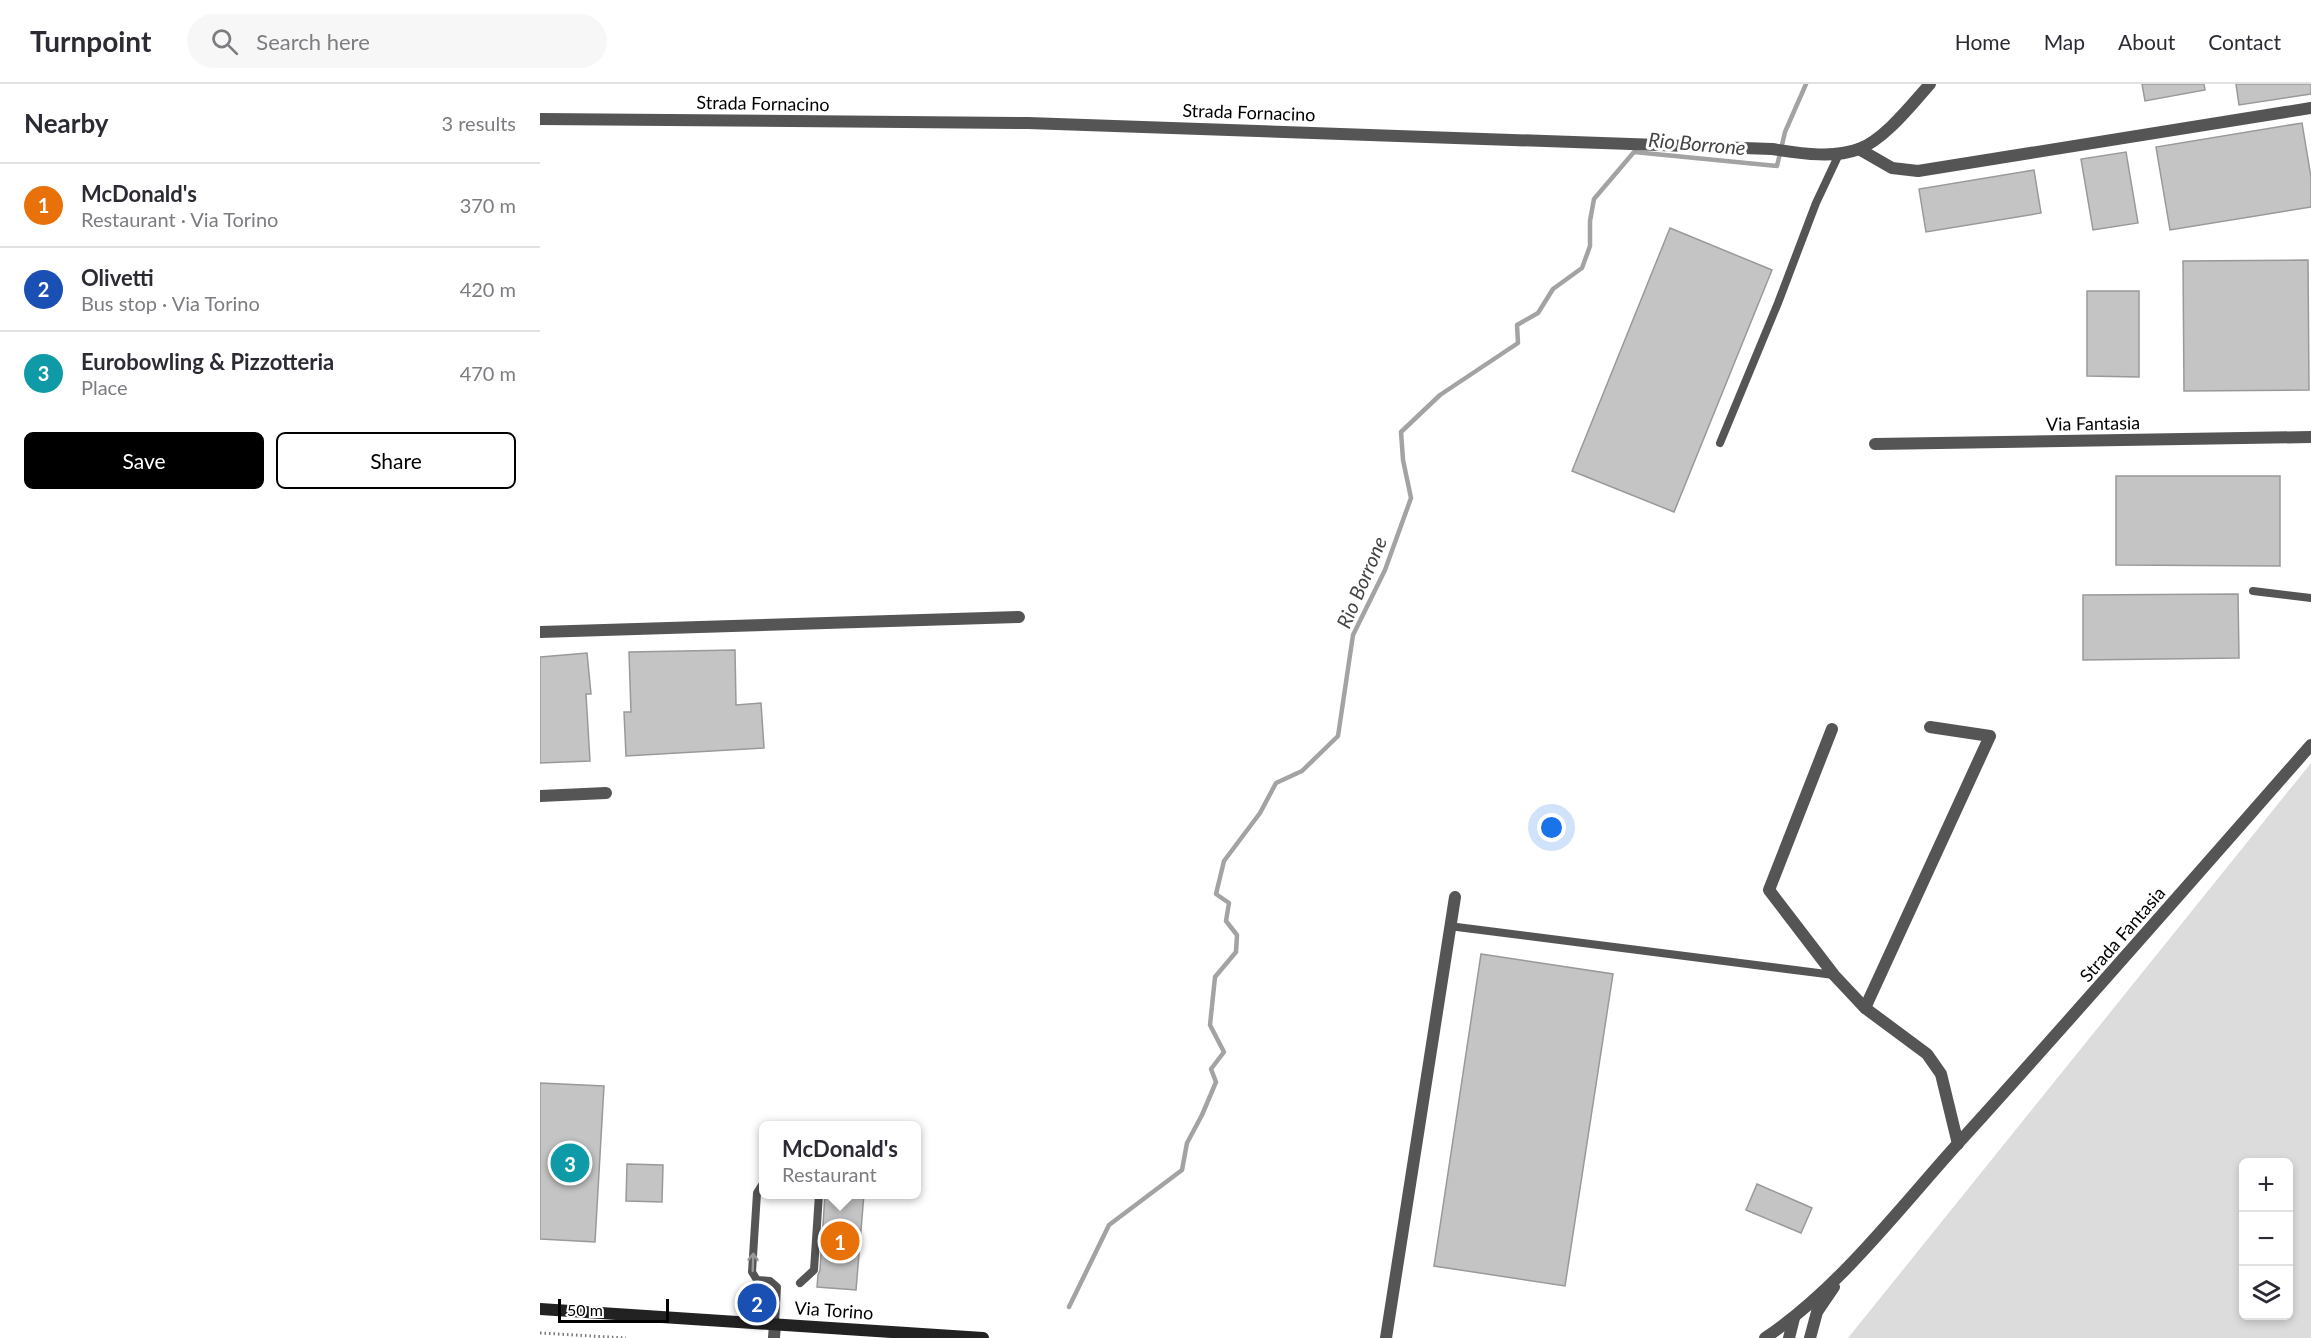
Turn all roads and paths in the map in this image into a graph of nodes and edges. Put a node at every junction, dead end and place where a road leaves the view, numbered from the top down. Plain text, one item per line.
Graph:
1 (1930, 84) edge
2 (2311, 108) edge
3 (540, 119) edge
4 (1859, 149) junction
5 (1840, 152) junction
6 (2311, 437) edge
7 (1720, 443) dead end
8 (1875, 444) dead end
9 (2253, 591) dead end
10 (2311, 597) edge
11 (1019, 617) dead end
12 (540, 632) edge
13 (1930, 727) dead end
14 (1832, 729) dead end
15 (2311, 746) edge
16 (606, 793) dead end
17 (540, 796) edge
18 (1455, 897) dead end
19 (1449, 926) junction
20 (1834, 975) junction
21 (1865, 1008) junction
22 (1958, 1144) junction
23 (759, 1190) edge
24 (819, 1199) edge
25 (1846, 1268) junction
26 (800, 1283) dead end
27 (540, 1309) edge
28 (1794, 1318) junction
29 (775, 1324) junction
30 (540, 1333) edge
31 (626, 1338) edge
32 (774, 1338) edge
33 (983, 1338) edge
34 (1386, 1338) edge
35 (1765, 1338) edge
36 (1789, 1338) edge
37 (1810, 1338) edge

1 - 4 street, Strada Fornacino
2 - 4 street
3 - 5 street, Strada Fornacino
4 - 5 street, Strada Fornacino
5 - 7 lane
6 - 8 street, Via Fantasia
9 - 10 lane
11 - 12 street
13 - 21 street
14 - 20 street
15 - 22 street, Strada Fantasia
16 - 17 street
18 - 19 street
19 - 20 lane
19 - 34 street
20 - 21 street
21 - 22 street
22 - 25 street, Strada Fantasia
29 -> 23 lane
24 - 26 lane
25 - 28 street, Strada Fantasia
25 - 37 street, Strada Fantasia
27 - 29 main road, Via Torino
28 - 35 street, Strada Fantasia
28 - 36 street
29 - 32 street
29 - 33 main road, Via Torino
30 - 31 path

